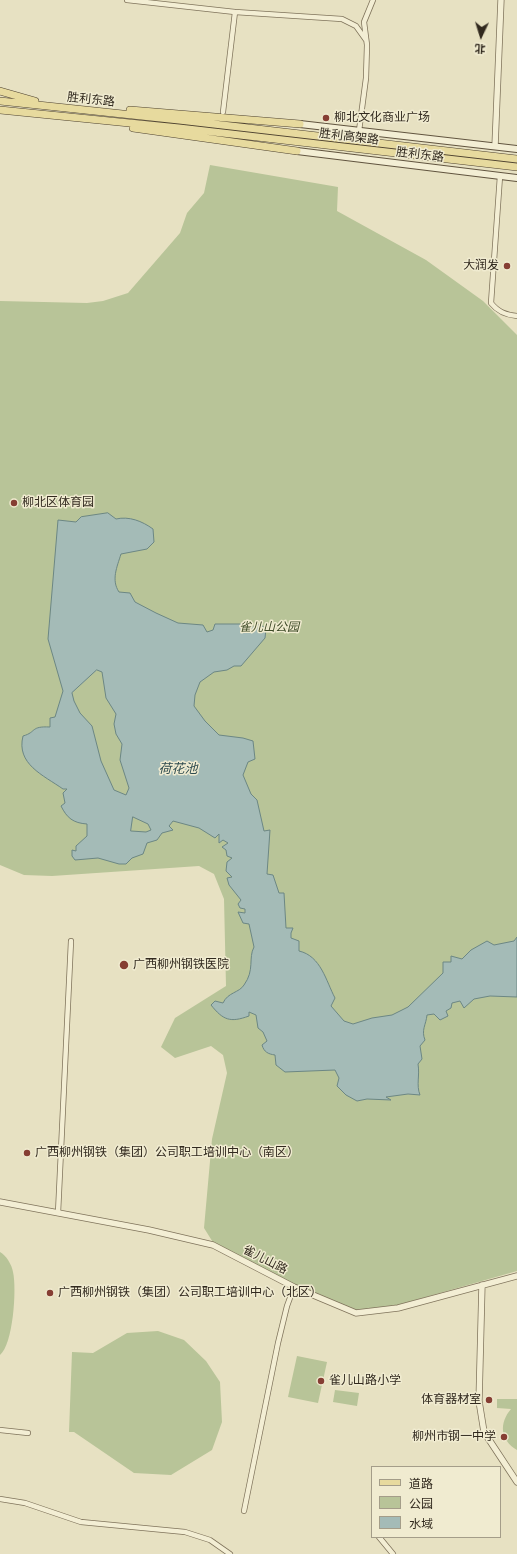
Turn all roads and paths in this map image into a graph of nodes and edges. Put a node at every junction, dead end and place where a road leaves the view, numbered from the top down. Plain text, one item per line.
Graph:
1 (127, 0) edge
2 (373, 0) edge
3 (500, 0) edge
4 (235, 12) junction
5 (366, 40) junction
6 (0, 91) edge
7 (0, 96) edge
8 (0, 101) edge
9 (34, 101) junction
10 (72, 109) junction
11 (0, 110) edge
12 (98, 112) junction
13 (224, 115) junction
14 (97, 120) junction
15 (179, 120) joint
16 (300, 124) joint
17 (179, 128) joint
18 (359, 131) junction
19 (495, 146) junction
20 (517, 149) edge
21 (297, 151) joint
22 (517, 159) edge
23 (517, 168) edge
24 (500, 176) junction
25 (517, 178) edge
26 (517, 316) edge
27 (71, 941) dead end
28 (0, 1202) edge
29 (58, 1213) junction
30 (517, 1276) edge
31 (482, 1286) junction
32 (294, 1287) junction
33 (0, 1430) edge
34 (28, 1433) dead end
35 (517, 1482) edge
36 (0, 1499) edge
37 (244, 1511) dead end
38 (380, 1538) edge
39 (230, 1554) edge
40 (393, 1554) edge

1 - 4 street
2 - 5 street
3 - 19 street
4 - 5 street
4 - 13 street
5 - 18 street
6 - 9 main road
7 - 9 main road
8 - 10 main road, 胜利东路
9 - 10 main road
10 - 12 main road, 胜利东路
11 - 14 main road, 胜利东路
12 - 13 main road
12 - 15 main road, 胜利东路
13 - 16 main road
14 - 17 main road, 胜利东路
14 - 21 main road
15 - 22 main road, 胜利高架路
16 - 18 main road, 胜利东路
17 - 23 main road, 胜利高架路
18 - 19 main road, 胜利东路
19 - 20 main road, 胜利东路
21 - 24 main road, 胜利东路
24 - 25 main road, 胜利东路
24 - 26 street
27 - 29 street
28 - 29 street, 雀儿山路
29 - 32 street, 雀儿山路
30 - 31 street, 雀儿山路
31 - 32 street, 雀儿山路
31 - 35 street
32 - 37 street
33 - 34 street
36 - 39 street
38 - 40 street

